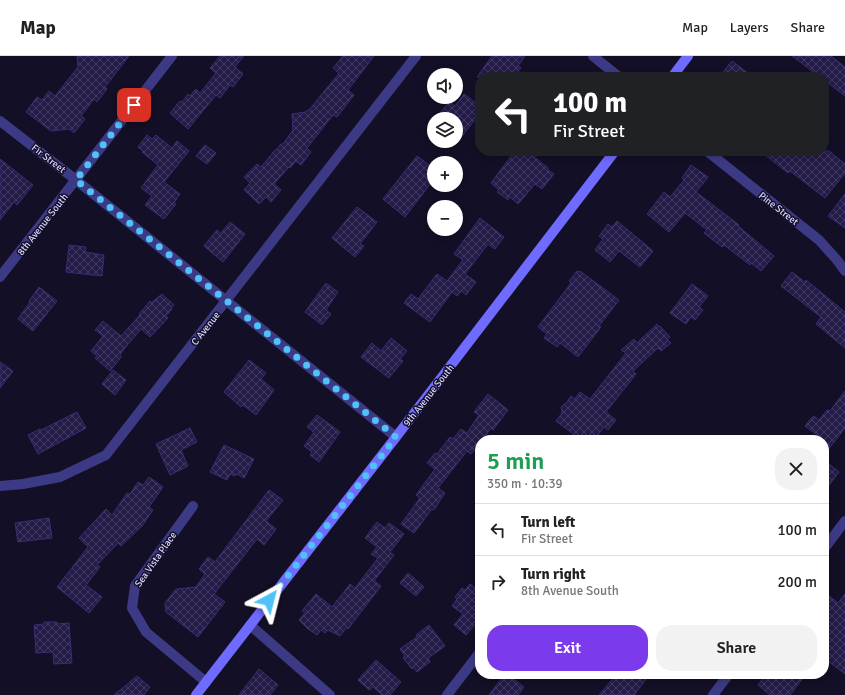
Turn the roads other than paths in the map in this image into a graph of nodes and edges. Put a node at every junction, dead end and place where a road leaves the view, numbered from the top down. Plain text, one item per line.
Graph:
1 (172, 56) edge
2 (416, 56) edge
3 (593, 56) edge
4 (688, 56) edge
5 (613, 72) edge
6 (676, 72) edge
7 (0, 121) edge
8 (611, 156) edge
9 (713, 156) edge
10 (76, 180) junction
11 (845, 271) edge
12 (0, 277) edge
13 (227, 301) junction
14 (396, 437) junction
15 (0, 486) edge
16 (193, 506) dead end
17 (845, 522) edge
18 (829, 543) edge
19 (250, 625) junction
20 (475, 659) edge
21 (725, 679) edge
22 (206, 682) junction
23 (196, 695) edge
24 (330, 695) edge
25 (447, 695) edge
26 (712, 695) edge

1 - 10 street, 8th Avenue South
2 - 13 street, C Avenue
3 - 5 street
4 - 6 main road
7 - 10 street, Fir Street
8 - 14 main road, 9th Avenue South
9 - 11 street, Pine Street
10 - 12 street, 8th Avenue South
10 - 13 street, Fir Street
13 - 14 street, Fir Street
13 - 15 street, C Avenue
14 - 19 main road, 9th Avenue South
16 - 22 street, Sea Vista Place
17 - 18 street
19 - 22 main road, 9th Avenue South
19 - 24 street
20 - 25 street
21 - 26 street
22 - 23 main road, 9th Avenue South

